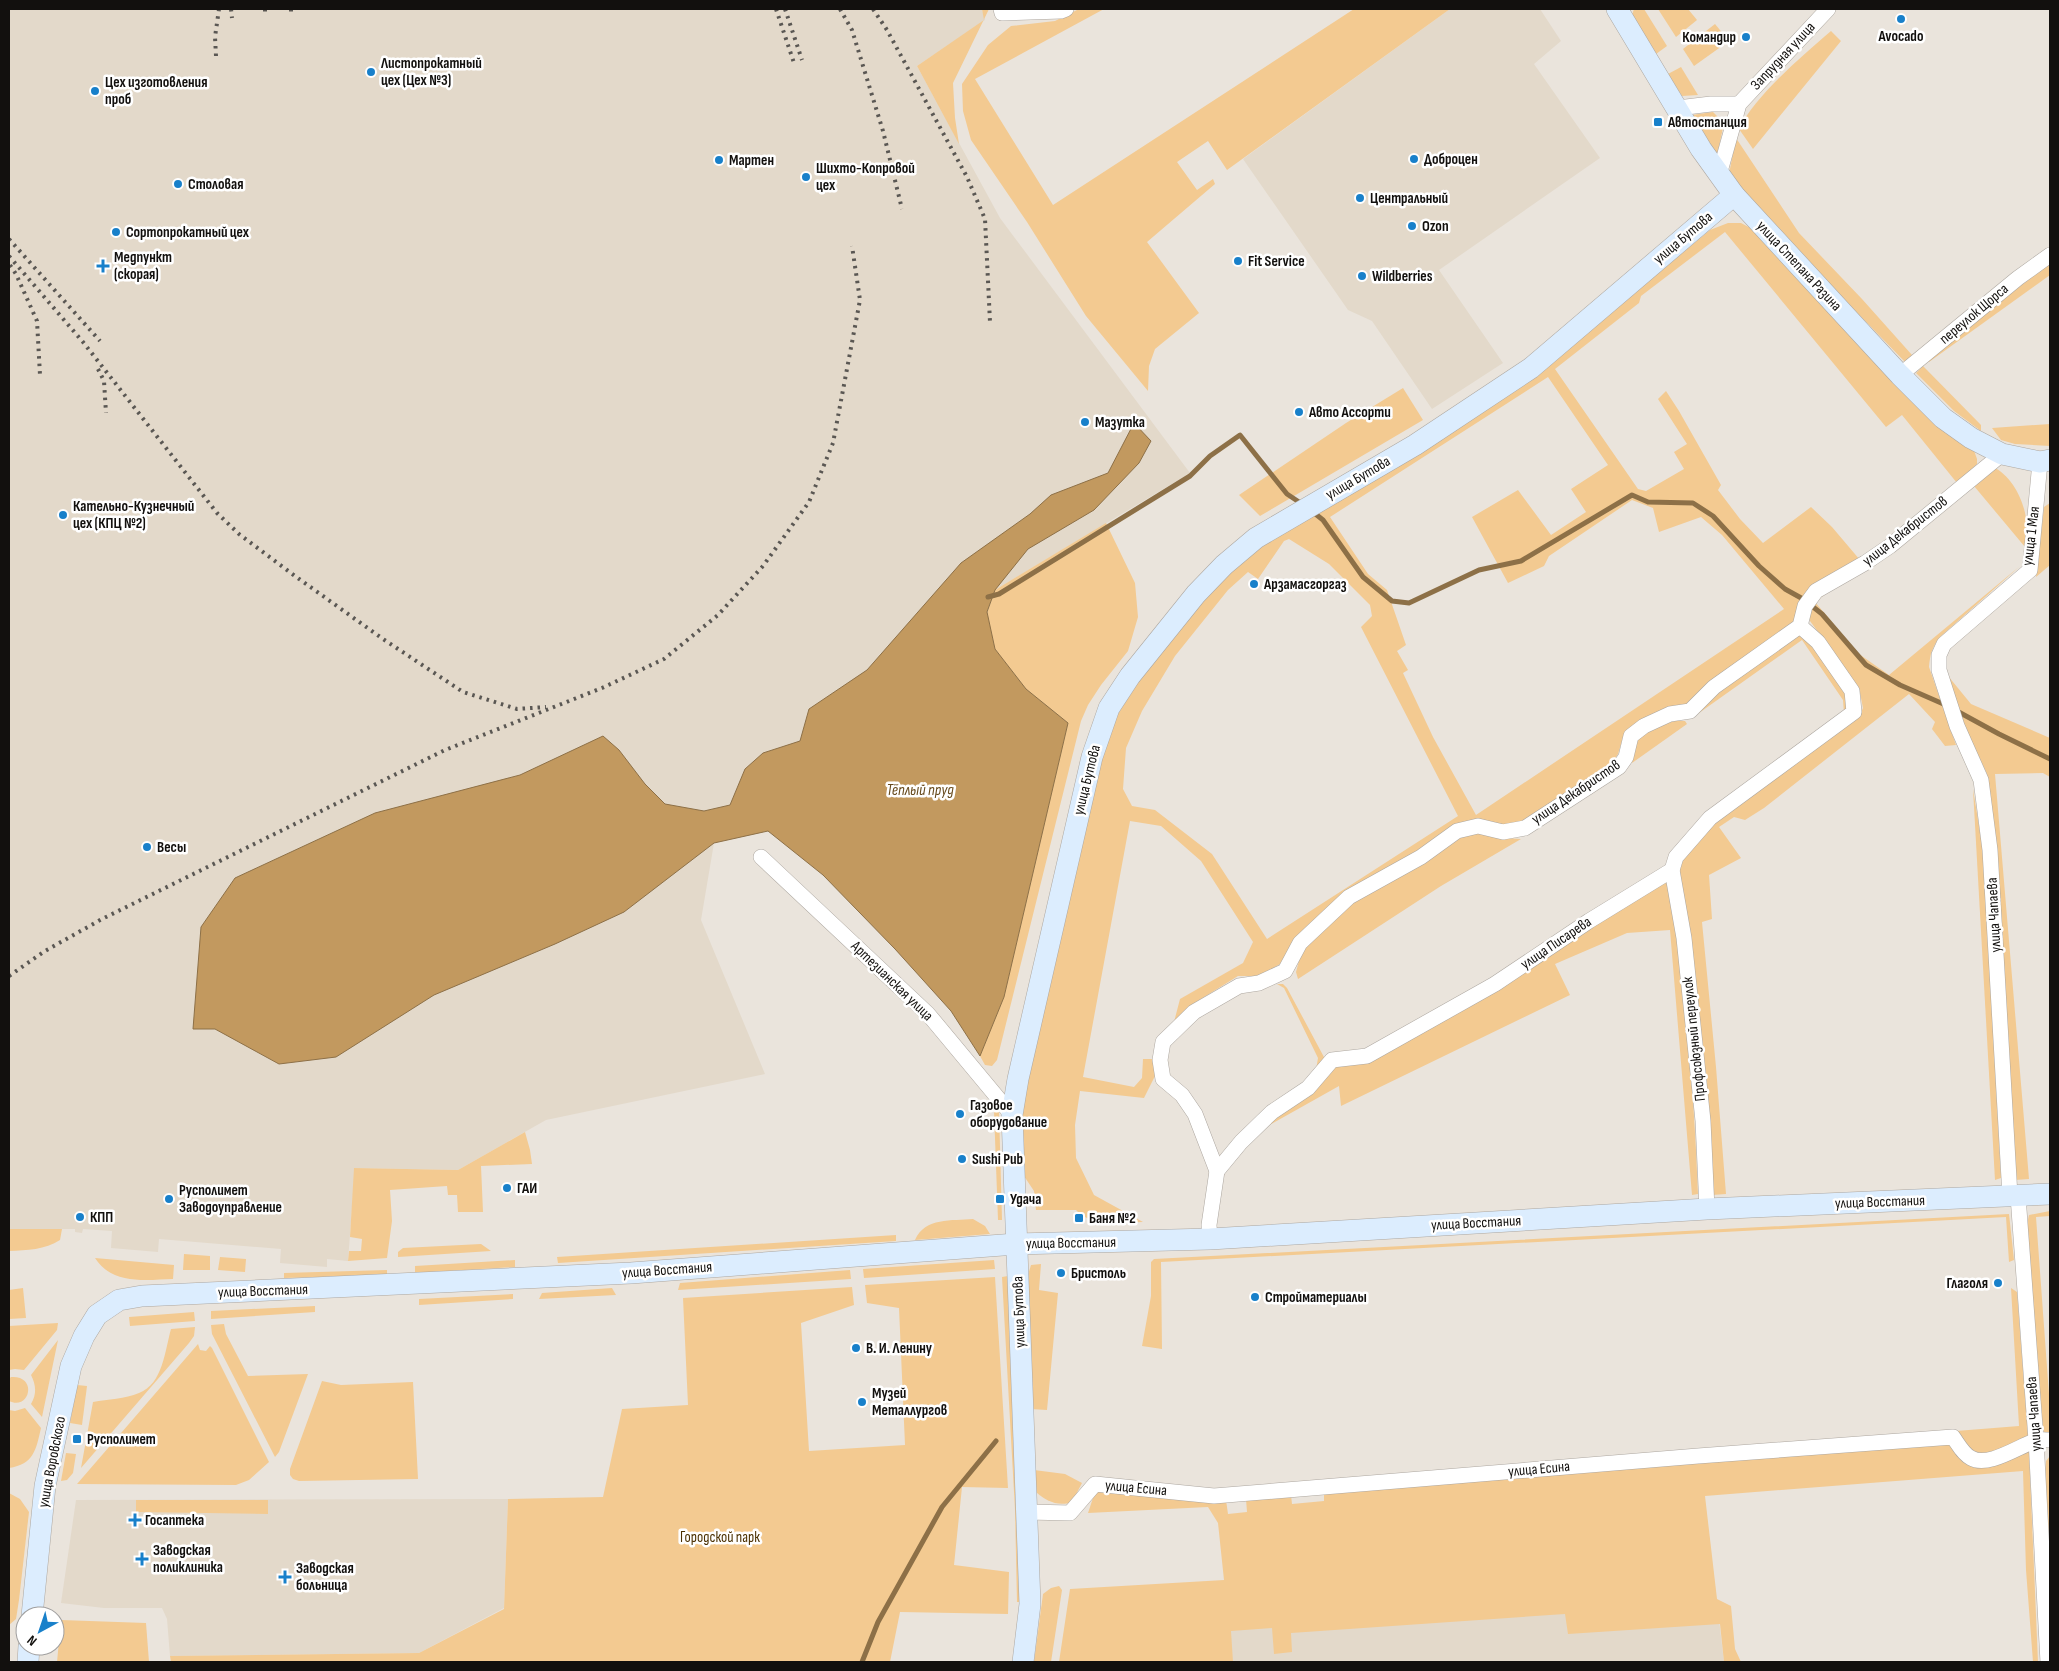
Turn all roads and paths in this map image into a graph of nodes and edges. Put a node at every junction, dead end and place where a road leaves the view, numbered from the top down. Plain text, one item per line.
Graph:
1 (1066, 9) edge
2 (1617, 9) edge
3 (1828, 9) edge
4 (1002, 11) edge
5 (1739, 104) junction
6 (1678, 108) junction
7 (1720, 175) junction
8 (1734, 195) junction
9 (2050, 255) edge
10 (1900, 375) junction
11 (2002, 454) junction
12 (2045, 461) edge
13 (1800, 626) junction
14 (1944, 644) joint
15 (761, 857) dead end
16 (1672, 870) junction
17 (1012, 1115) junction
18 (1217, 1171) junction
19 (2050, 1194) edge
20 (2014, 1196) junction
21 (1707, 1209) junction
22 (1210, 1239) junction
23 (1016, 1244) junction
24 (97, 1315) joint
25 (2043, 1440) edge
26 (1028, 1512) junction
27 (33, 1606) edge
28 (1023, 1662) edge
29 (2048, 1662) edge

1 - 4 street
2 - 6 street, улица Степана Разина
3 - 5 street, Запрудная улица
5 - 6 street, Запрудная улица
5 - 7 street, Запрудная улица
6 - 7 street, улица Степана Разина
7 - 8 street, улица Степана Разина
8 - 10 street, улица Степана Разина
8 - 17 street, улица Бутова
9 - 10 street, переулок Щорса
10 - 11 street, улица Степана Разина
11 - 12 street, улица Степана Разина
11 - 13 street, улица Декабристов
12 - 14 street, улица 1 Мая
13 - 16 street
13 - 18 street, улица Декабристов
14 - 20 street, улица Чапаева
15 - 17 street, Артезианская улица
16 - 18 street, улица Писарева
16 - 21 street, Профсоюзный переулок
17 - 23 street, улица Бутова
18 - 22 street
19 - 20 street, улица Восстания
20 - 21 street, улица Восстания
20 - 25 street, улица Чапаева
21 - 22 street, улица Восстания
22 - 23 street, улица Восстания
23 - 24 street, улица Восстания
23 - 26 street, улица Бутова
24 - 27 street, улица Воровского
25 - 26 street, улица Есина
25 - 29 street, улица Чапаева
26 - 28 street, улица Бутова

